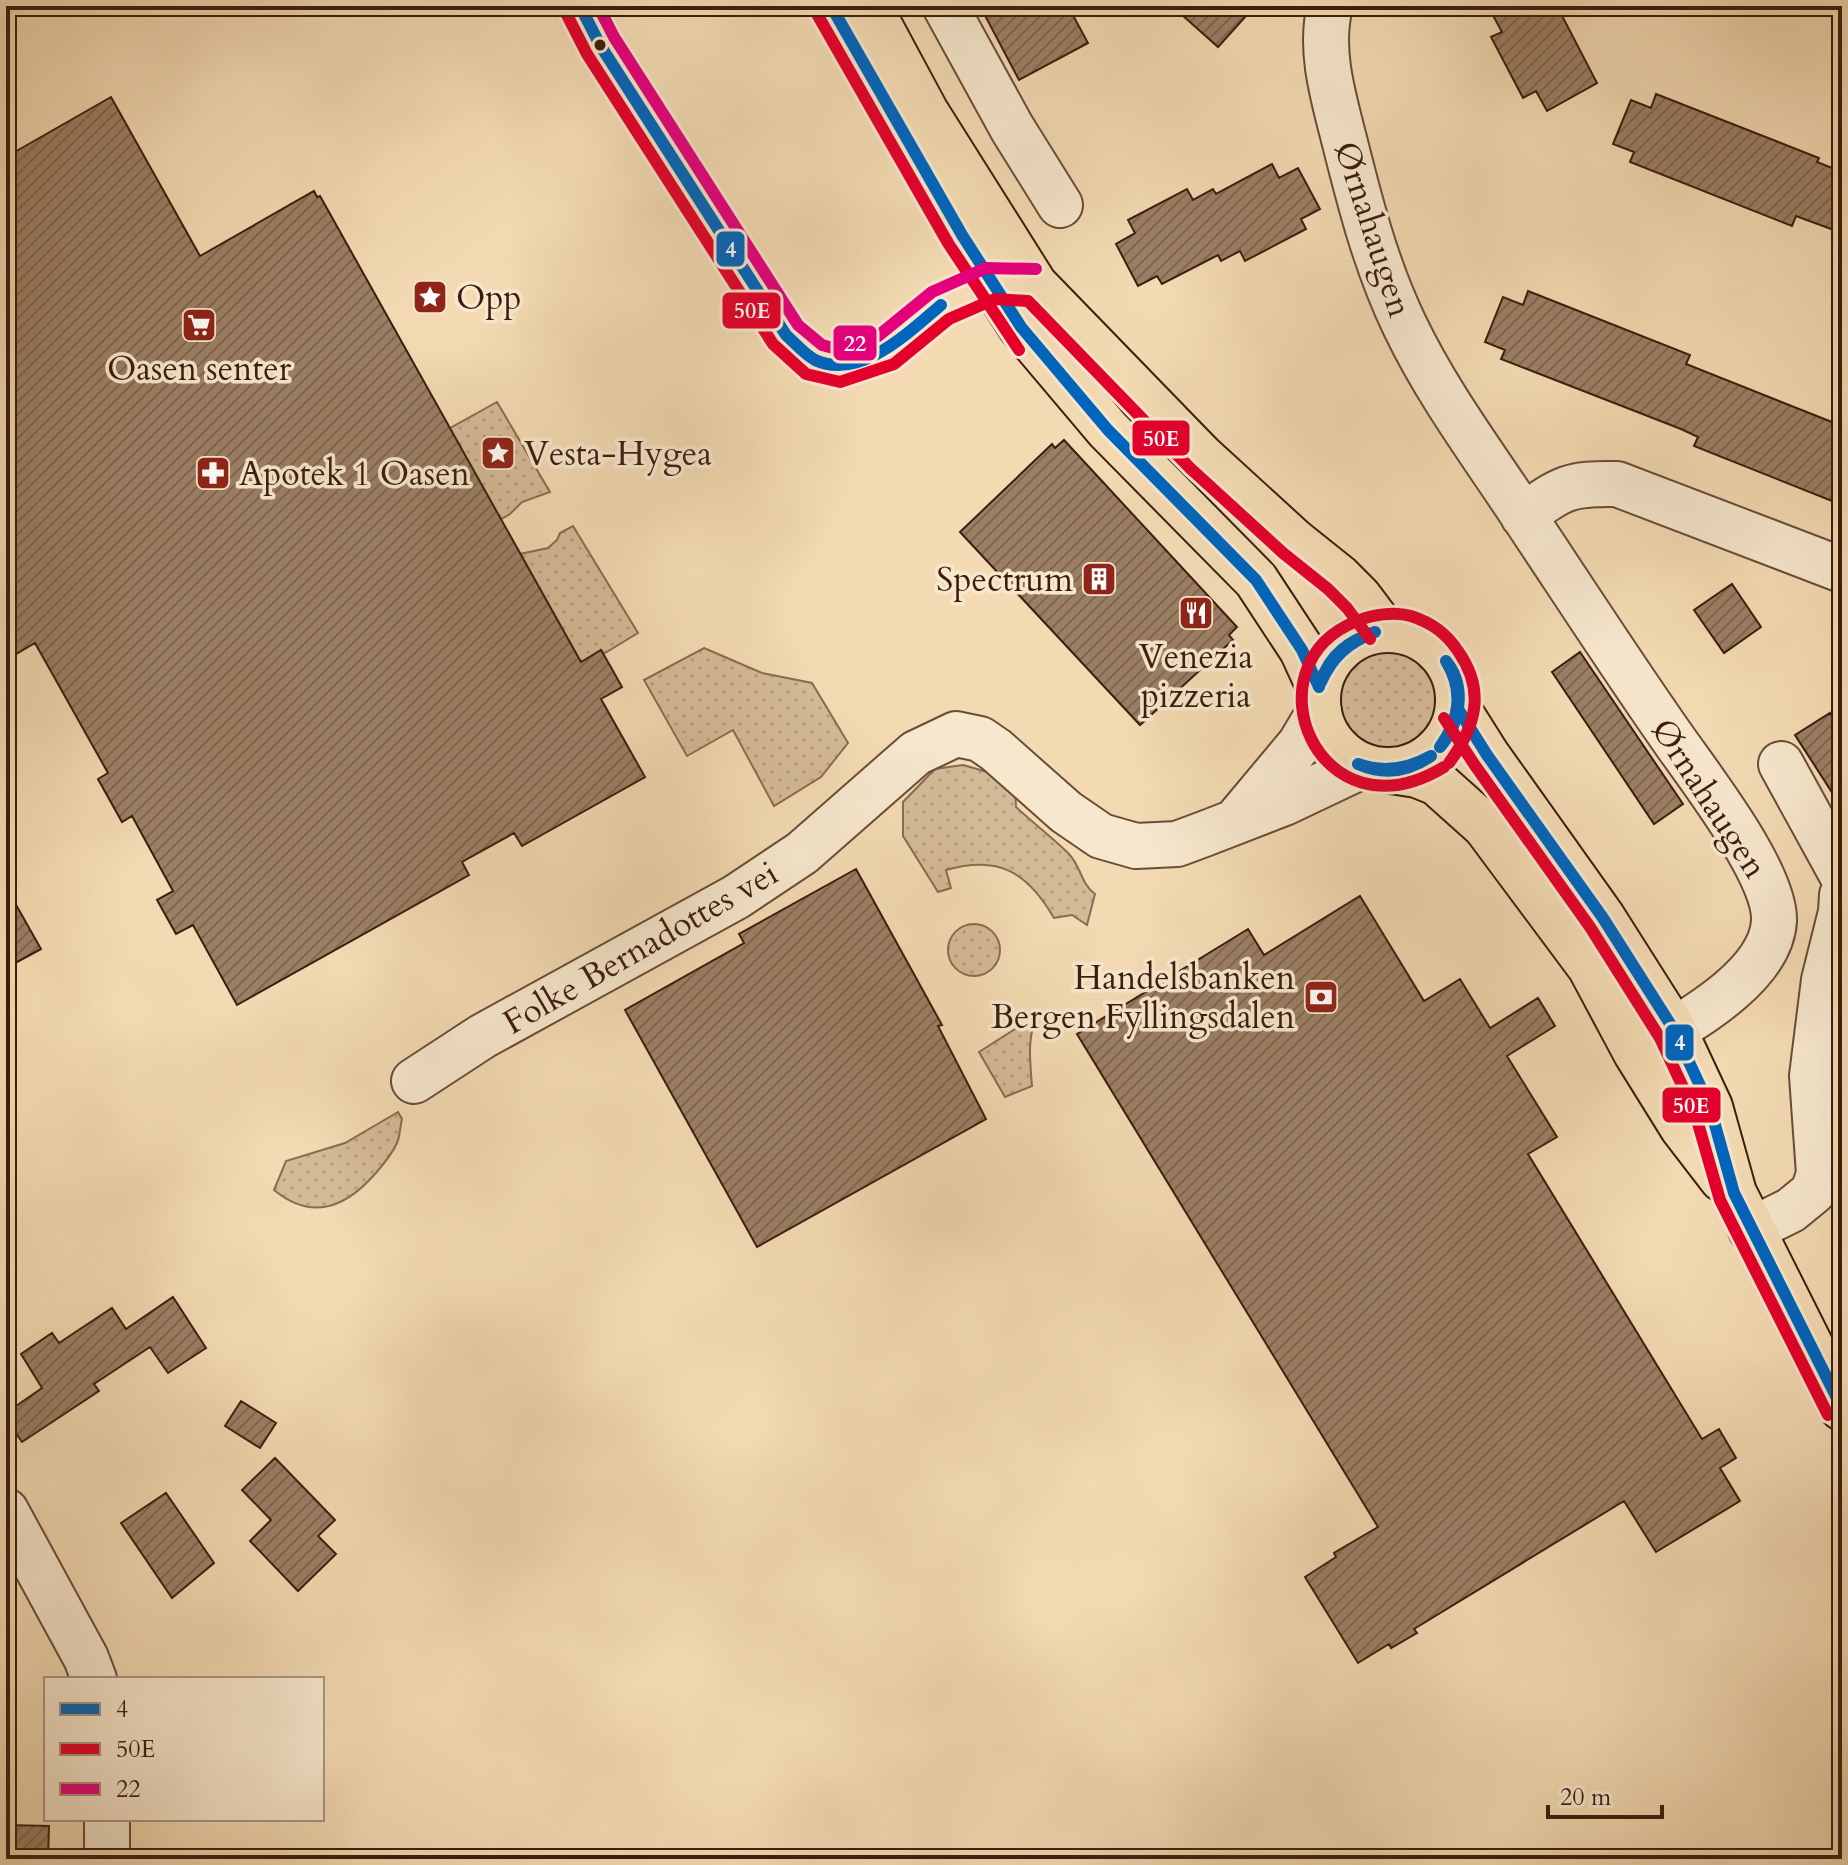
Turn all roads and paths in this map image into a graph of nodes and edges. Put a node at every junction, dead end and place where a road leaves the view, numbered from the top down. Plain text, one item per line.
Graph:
1 (831, 6) edge
2 (869, 6) edge
3 (945, 6) edge
4 (1330, 6) edge
5 (1060, 205) dead end
6 (1523, 516) junction
7 (1842, 570) edge
8 (1383, 629) junction
9 (1319, 700) junction
10 (1458, 709) junction
11 (1781, 764) dead end
12 (1377, 768) junction
13 (1234, 822) junction
14 (1842, 875) edge
15 (1842, 895) edge
16 (1674, 1030) junction
17 (1636, 1053) junction
18 (414, 1081) dead end
19 (1742, 1212) junction
20 (1842, 1408) edge
21 (6, 1511) edge
22 (93, 1677) edge
23 (107, 1821) edge
24 (107, 1859) edge

1 - 9 main road
2 - 8 main road
3 - 5 street
4 - 6 street, Ørnahaugen
6 - 7 street
6 - 16 street, Ørnahaugen
8 - 9 main road
8 - 10 main road
9 - 12 main road
9 - 13 street
10 - 12 main road
10 - 16 main road
11 - 14 street
12 - 13 street
12 - 17 main road
13 - 18 street, Folke Bernadottes vei
15 - 19 street
16 - 17 street, Ørnahaugen
16 - 19 main road
17 - 19 main road
19 - 20 main road
21 - 22 street
23 - 24 street

